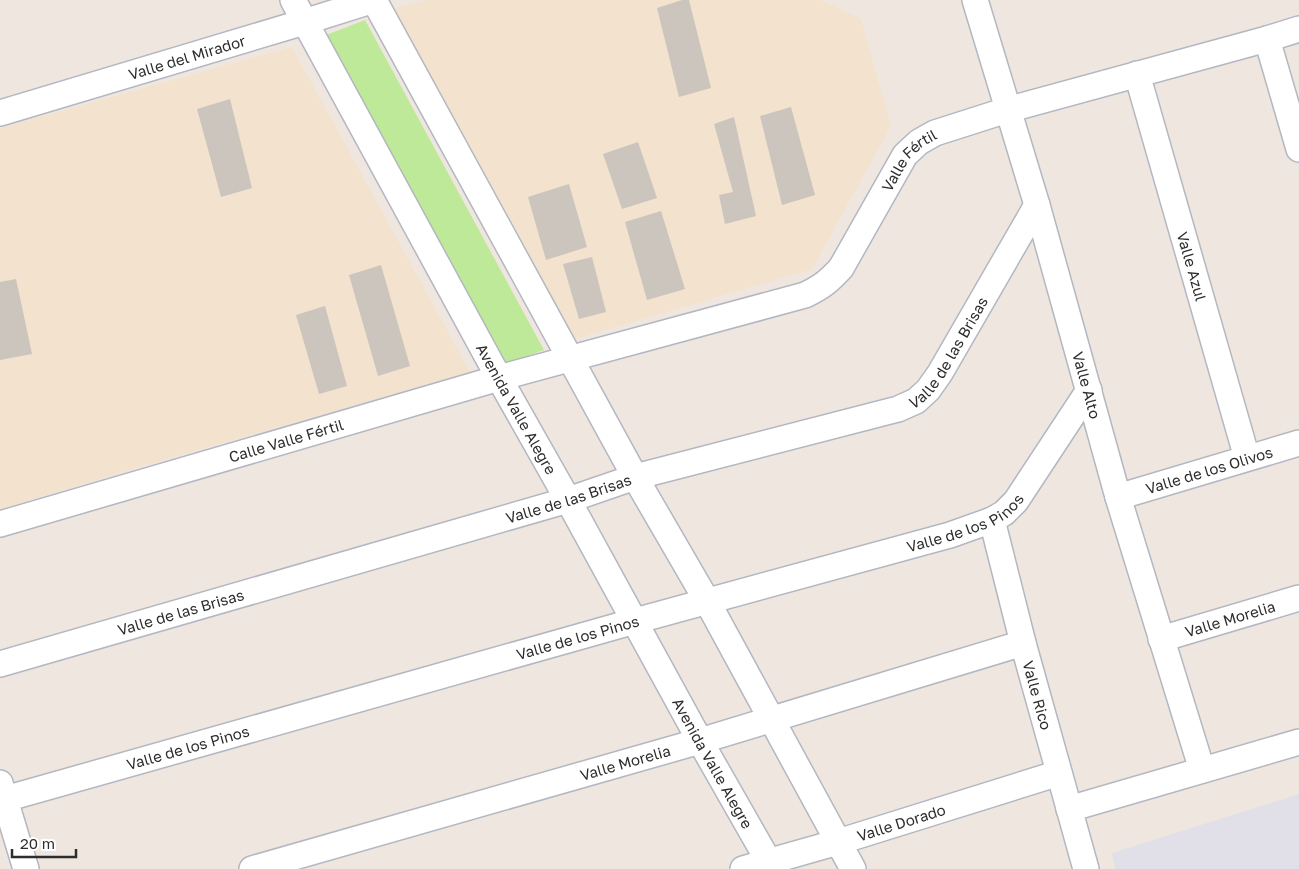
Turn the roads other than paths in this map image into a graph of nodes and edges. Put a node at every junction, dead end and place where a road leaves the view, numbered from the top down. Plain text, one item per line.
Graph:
1 (293, 0) edge
2 (374, 0) edge
3 (975, 0) edge
4 (304, 22) junction
5 (1299, 29) edge
6 (1267, 39) junction
7 (1137, 74) junction
8 (1007, 110) junction
9 (0, 113) edge
10 (1299, 149) edge
11 (1036, 205) junction
12 (571, 358) junction
13 (499, 378) junction
14 (1089, 390) junction
15 (1299, 443) edge
16 (1247, 458) junction
17 (635, 477) junction
18 (1118, 497) junction
19 (568, 500) junction
20 (992, 520) junction
21 (0, 524) edge
22 (1299, 598) edge
23 (707, 601) junction
24 (635, 621) junction
25 (1161, 639) junction
26 (1023, 643) junction
27 (0, 664) edge
28 (771, 719) junction
29 (700, 741) junction
30 (1299, 742) edge
31 (1202, 770) junction
32 (1059, 773) junction
33 (2, 791) edge
34 (1069, 808) junction
35 (838, 842) junction
36 (770, 865) edge
37 (26, 869) edge
38 (252, 869) edge
39 (743, 869) edge
40 (853, 869) edge
41 (1086, 869) edge

1 - 4 street, Avenida Valle Alegre
2 - 4 street, Valle del Mirador
2 - 12 street
3 - 8 street, Valle Alto
4 - 9 street, Valle del Mirador
4 - 13 street, Avenida Valle Alegre
5 - 6 street, Valle Fértil
6 - 7 street, Valle Fértil
6 - 10 street
7 - 8 street, Valle Fértil
7 - 16 street, Valle Azul
8 - 11 street, Valle Alto
8 - 12 street, Valle Fértil
11 - 14 street, Valle Alto
11 - 17 street, Valle de las Brisas
12 - 13 street, Calle Valle Fértil
12 - 17 street
13 - 19 street, Avenida Valle Alegre
13 - 21 street, Calle Valle Fértil
14 - 18 street, Valle Alto
14 - 20 street, Valle de los Pinos
15 - 16 street, Valle de los Olivos
16 - 18 street, Valle de los Olivos
17 - 19 street, Valle de las Brisas
17 - 23 street
18 - 25 street, Valle Alto
19 - 24 street, Avenida Valle Alegre
19 - 27 street, Valle de las Brisas
20 - 23 street, Valle de los Pinos
20 - 26 street, Valle Rico
22 - 25 street, Valle Morelia
23 - 24 street, Valle de los Pinos
23 - 28 street
24 - 29 street, Avenida Valle Alegre
24 - 33 street, Valle de los Pinos
25 - 31 street, Valle Alto
26 - 28 street, Valle Morelia
26 - 32 street, Valle Rico
28 - 29 street, Valle Morelia
28 - 35 street
29 - 36 street, Avenida Valle Alegre
29 - 38 street, Valle Morelia
30 - 31 street
31 - 34 street
32 - 34 street, Valle Rico
32 - 35 street, Valle Dorado
33 - 37 street
34 - 41 street, Valle Rico
35 - 36 street, Valle Dorado
35 - 40 street
36 - 39 street, Valle Dorado

